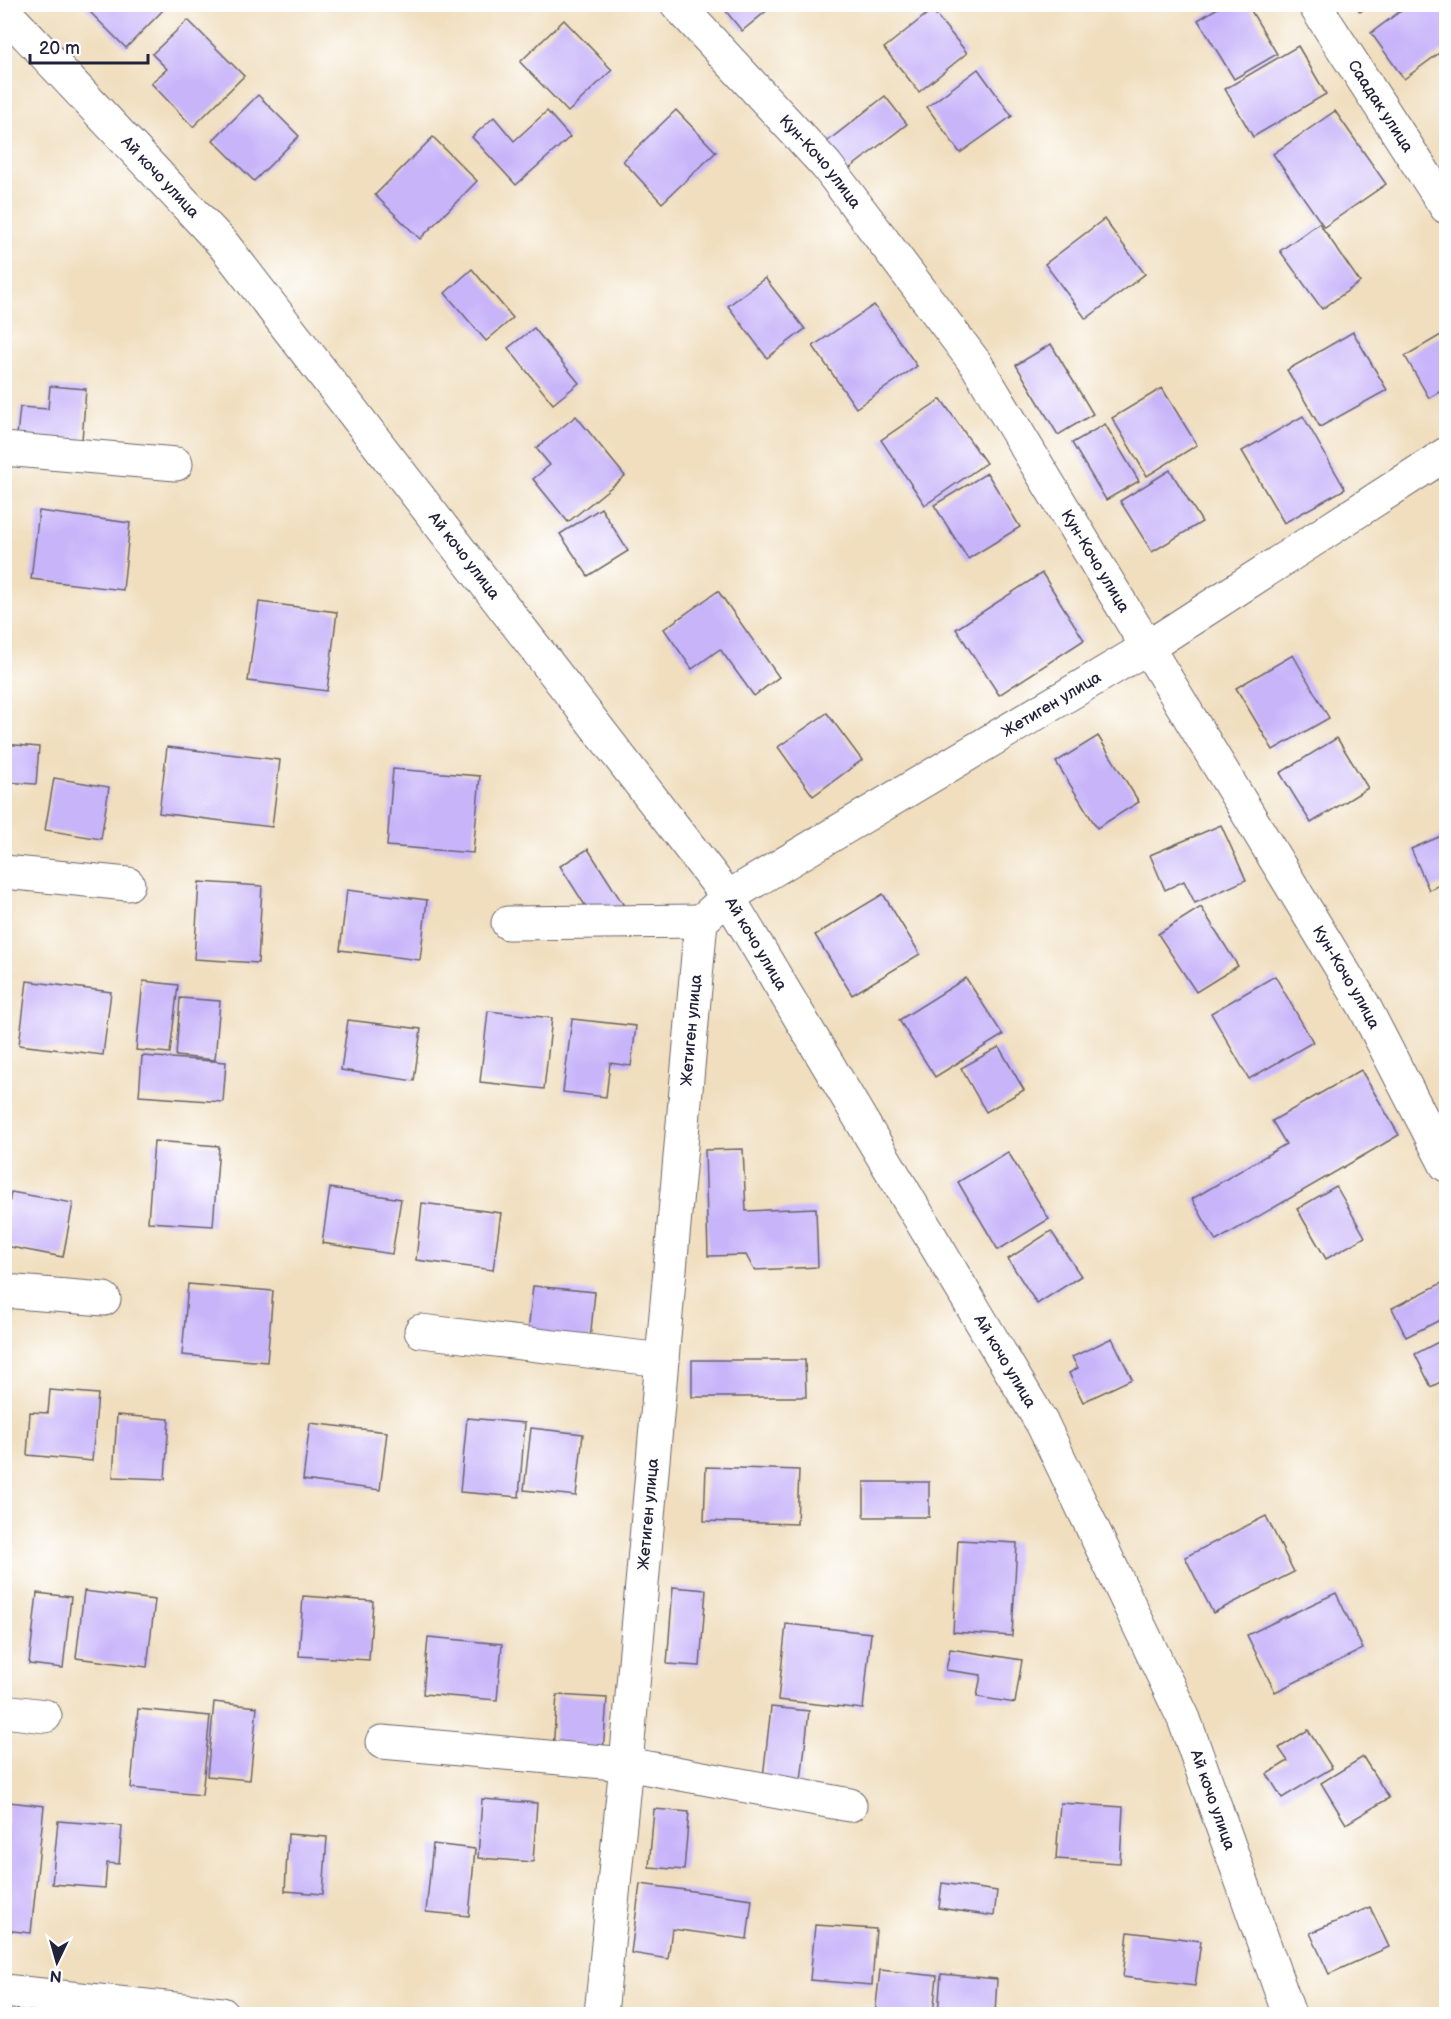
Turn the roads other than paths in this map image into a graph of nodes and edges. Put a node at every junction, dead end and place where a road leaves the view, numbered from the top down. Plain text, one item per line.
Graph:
1 (677, 4) edge
2 (1314, 4) edge
3 (4, 11) edge
4 (1446, 207) edge
5 (4, 449) edge
6 (1446, 454) edge
7 (176, 464) dead end
8 (1148, 647) junction
9 (4, 872) edge
10 (128, 884) dead end
11 (728, 897) junction
12 (701, 921) junction
13 (508, 923) dead end
14 (1446, 1165) edge
15 (4, 1291) edge
16 (104, 1299) dead end
17 (420, 1331) dead end
18 (662, 1360) junction
19 (4, 1711) edge
20 (45, 1716) dead end
21 (382, 1742) dead end
22 (626, 1764) junction
23 (850, 1805) dead end
24 (4, 1991) edge
25 (222, 2014) edge
26 (601, 2014) edge
27 (1289, 2014) edge

1 - 8 street, Кун-Кочо улица
2 - 4 street, Саадак улица
3 - 11 street, Ай кочо улица
5 - 7 street
6 - 8 street, Жетиген улица
8 - 11 street, Жетиген улица
8 - 14 street, Кун-Кочо улица
9 - 10 street
11 - 12 street, Жетиген улица
11 - 27 street, Ай кочо улица
12 - 13 street
12 - 18 street, Жетиген улица
15 - 16 street
17 - 18 street
18 - 22 street, Жетиген улица
19 - 20 street
21 - 22 street
22 - 23 street
22 - 26 street, Жетиген улица
24 - 25 street

